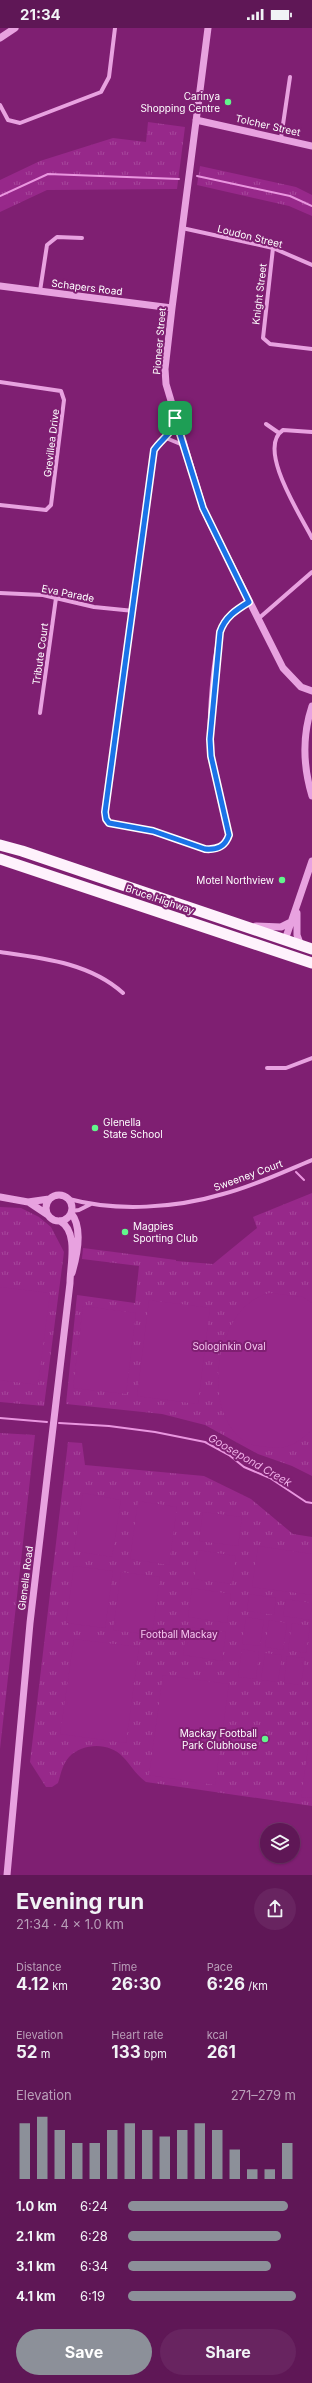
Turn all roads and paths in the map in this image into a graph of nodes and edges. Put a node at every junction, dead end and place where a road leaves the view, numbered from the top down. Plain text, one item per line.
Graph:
1 (15, 28) edge
2 (115, 28) edge
3 (208, 28) edge
4 (0, 38) edge
5 (290, 77) dead end
6 (0, 105) edge
7 (196, 120) junction
8 (281, 138) junction
9 (312, 146) edge
10 (182, 228) junction
11 (82, 238) dead end
12 (273, 248) junction
13 (312, 264) edge
14 (0, 286) edge
15 (40, 291) junction
16 (172, 308) junction
17 (312, 350) edge
18 (0, 382) edge
19 (175, 418) junction
20 (266, 424) dead end
21 (312, 432) edge
22 (279, 433) junction
23 (166, 438) junction
24 (183, 445) junction
25 (0, 505) edge
26 (312, 538) edge
27 (312, 572) edge
28 (0, 593) edge
29 (56, 598) junction
30 (249, 602) junction
31 (134, 611) junction
32 (258, 619) junction
33 (312, 691) edge
34 (312, 706) edge
35 (40, 713) dead end
36 (312, 796) edge
37 (0, 845) edge
38 (0, 858) edge
39 (312, 861) edge
40 (297, 910) junction
41 (291, 922) junction
42 (244, 925) junction
43 (286, 940) junction
44 (307, 947) edge
45 (0, 952) edge
46 (312, 958) edge
47 (312, 963) edge
48 (123, 994) dead end
49 (312, 1058) edge
50 (267, 1068) dead end
51 (312, 1160) edge
52 (0, 1197) edge
53 (49, 1199) junction
54 (69, 1199) junction
55 (28, 1202) junction
56 (92, 1204) junction
57 (71, 1212) junction
58 (48, 1215) junction
59 (60, 1221) junction
60 (70, 1283) junction
61 (7, 1875) edge

1 - 4 street
2 - 6 street
3 - 7 street, Pioneer Street
5 - 8 street
7 - 8 street, Tolcher Street
7 - 10 street, Pioneer Street
8 - 9 street, Tolcher Street
10 - 12 street, Loudon Street
10 - 16 street, Pioneer Street
11 - 15 street
12 - 13 street, Loudon Street
12 - 17 street, Knight Street
14 - 15 street, Schapers Road
15 - 16 street, Schapers Road
16 - 19 street, Pioneer Street
18 - 25 street, Grevillea Drive
19 - 23 street
19 - 24 street, Pioneer Street
20 - 22 street
21 - 22 street
22 - 26 street
23 - 24 street
23 - 31 street
24 - 30 street, Pioneer Street
27 - 32 street
28 - 29 street, Eva Parade
29 - 31 street, Eva Parade
29 - 35 street, Tribute Court
30 - 31 street
30 - 32 street, Pioneer Street
32 - 33 street, Pioneer Street
34 - 36 street
37 - 42 highway, Bruce Highway
38 - 47 highway, Bruce Highway
39 - 40 street
40 - 41 street
40 - 44 street
41 - 42 street
41 - 43 street
42 - 43 highway, Bruce Highway
43 - 44 highway, Bruce Highway
43 - 46 highway
45 - 48 street
49 - 50 street
51 - 56 street, Sweeney Court
52 - 55 street
53 - 54 street
53 - 55 street
53 - 58 street
54 - 56 street, Sweeney Court
54 - 57 street
55 - 58 street
56 - 57 street, Sweeney Court
57 - 59 street
57 - 60 street, Glenella Road
58 - 59 street
59 - 60 street, Glenella Road
60 - 61 street, Glenella Road

